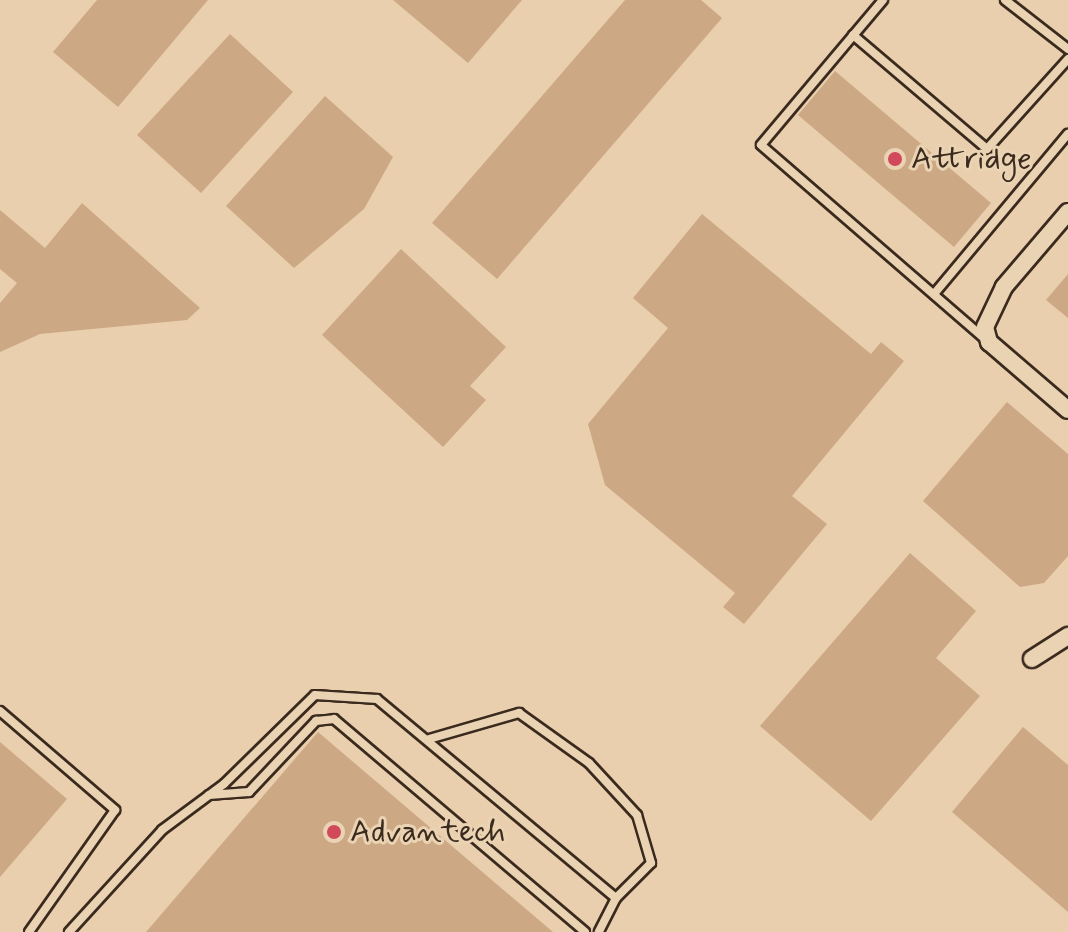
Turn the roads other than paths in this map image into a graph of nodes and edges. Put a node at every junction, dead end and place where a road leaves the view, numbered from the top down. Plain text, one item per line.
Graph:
1 (883, 0) edge
2 (1005, 0) edge
3 (853, 35) junction
4 (1068, 49) edge
5 (1068, 59) edge
6 (1068, 134) edge
7 (1068, 212) edge
8 (934, 294) junction
9 (989, 342) junction
10 (1068, 410) edge
11 (1068, 636) edge
12 (1032, 659) dead end
13 (0, 711) edge
14 (429, 739) junction
15 (208, 796) junction
16 (616, 898) junction
17 (29, 932) edge
18 (69, 932) edge
19 (585, 932) edge
20 (599, 932) edge

1 - 3 lane
2 - 4 lane
3 - 5 lane
3 - 8 lane
6 - 8 lane
7 - 9 street
8 - 9 lane
9 - 10 street
11 - 12 street
13 - 17 lane
14 - 15 lane
14 - 16 lane
14 - 16 lane
15 - 18 lane
15 - 19 lane
16 - 20 lane

